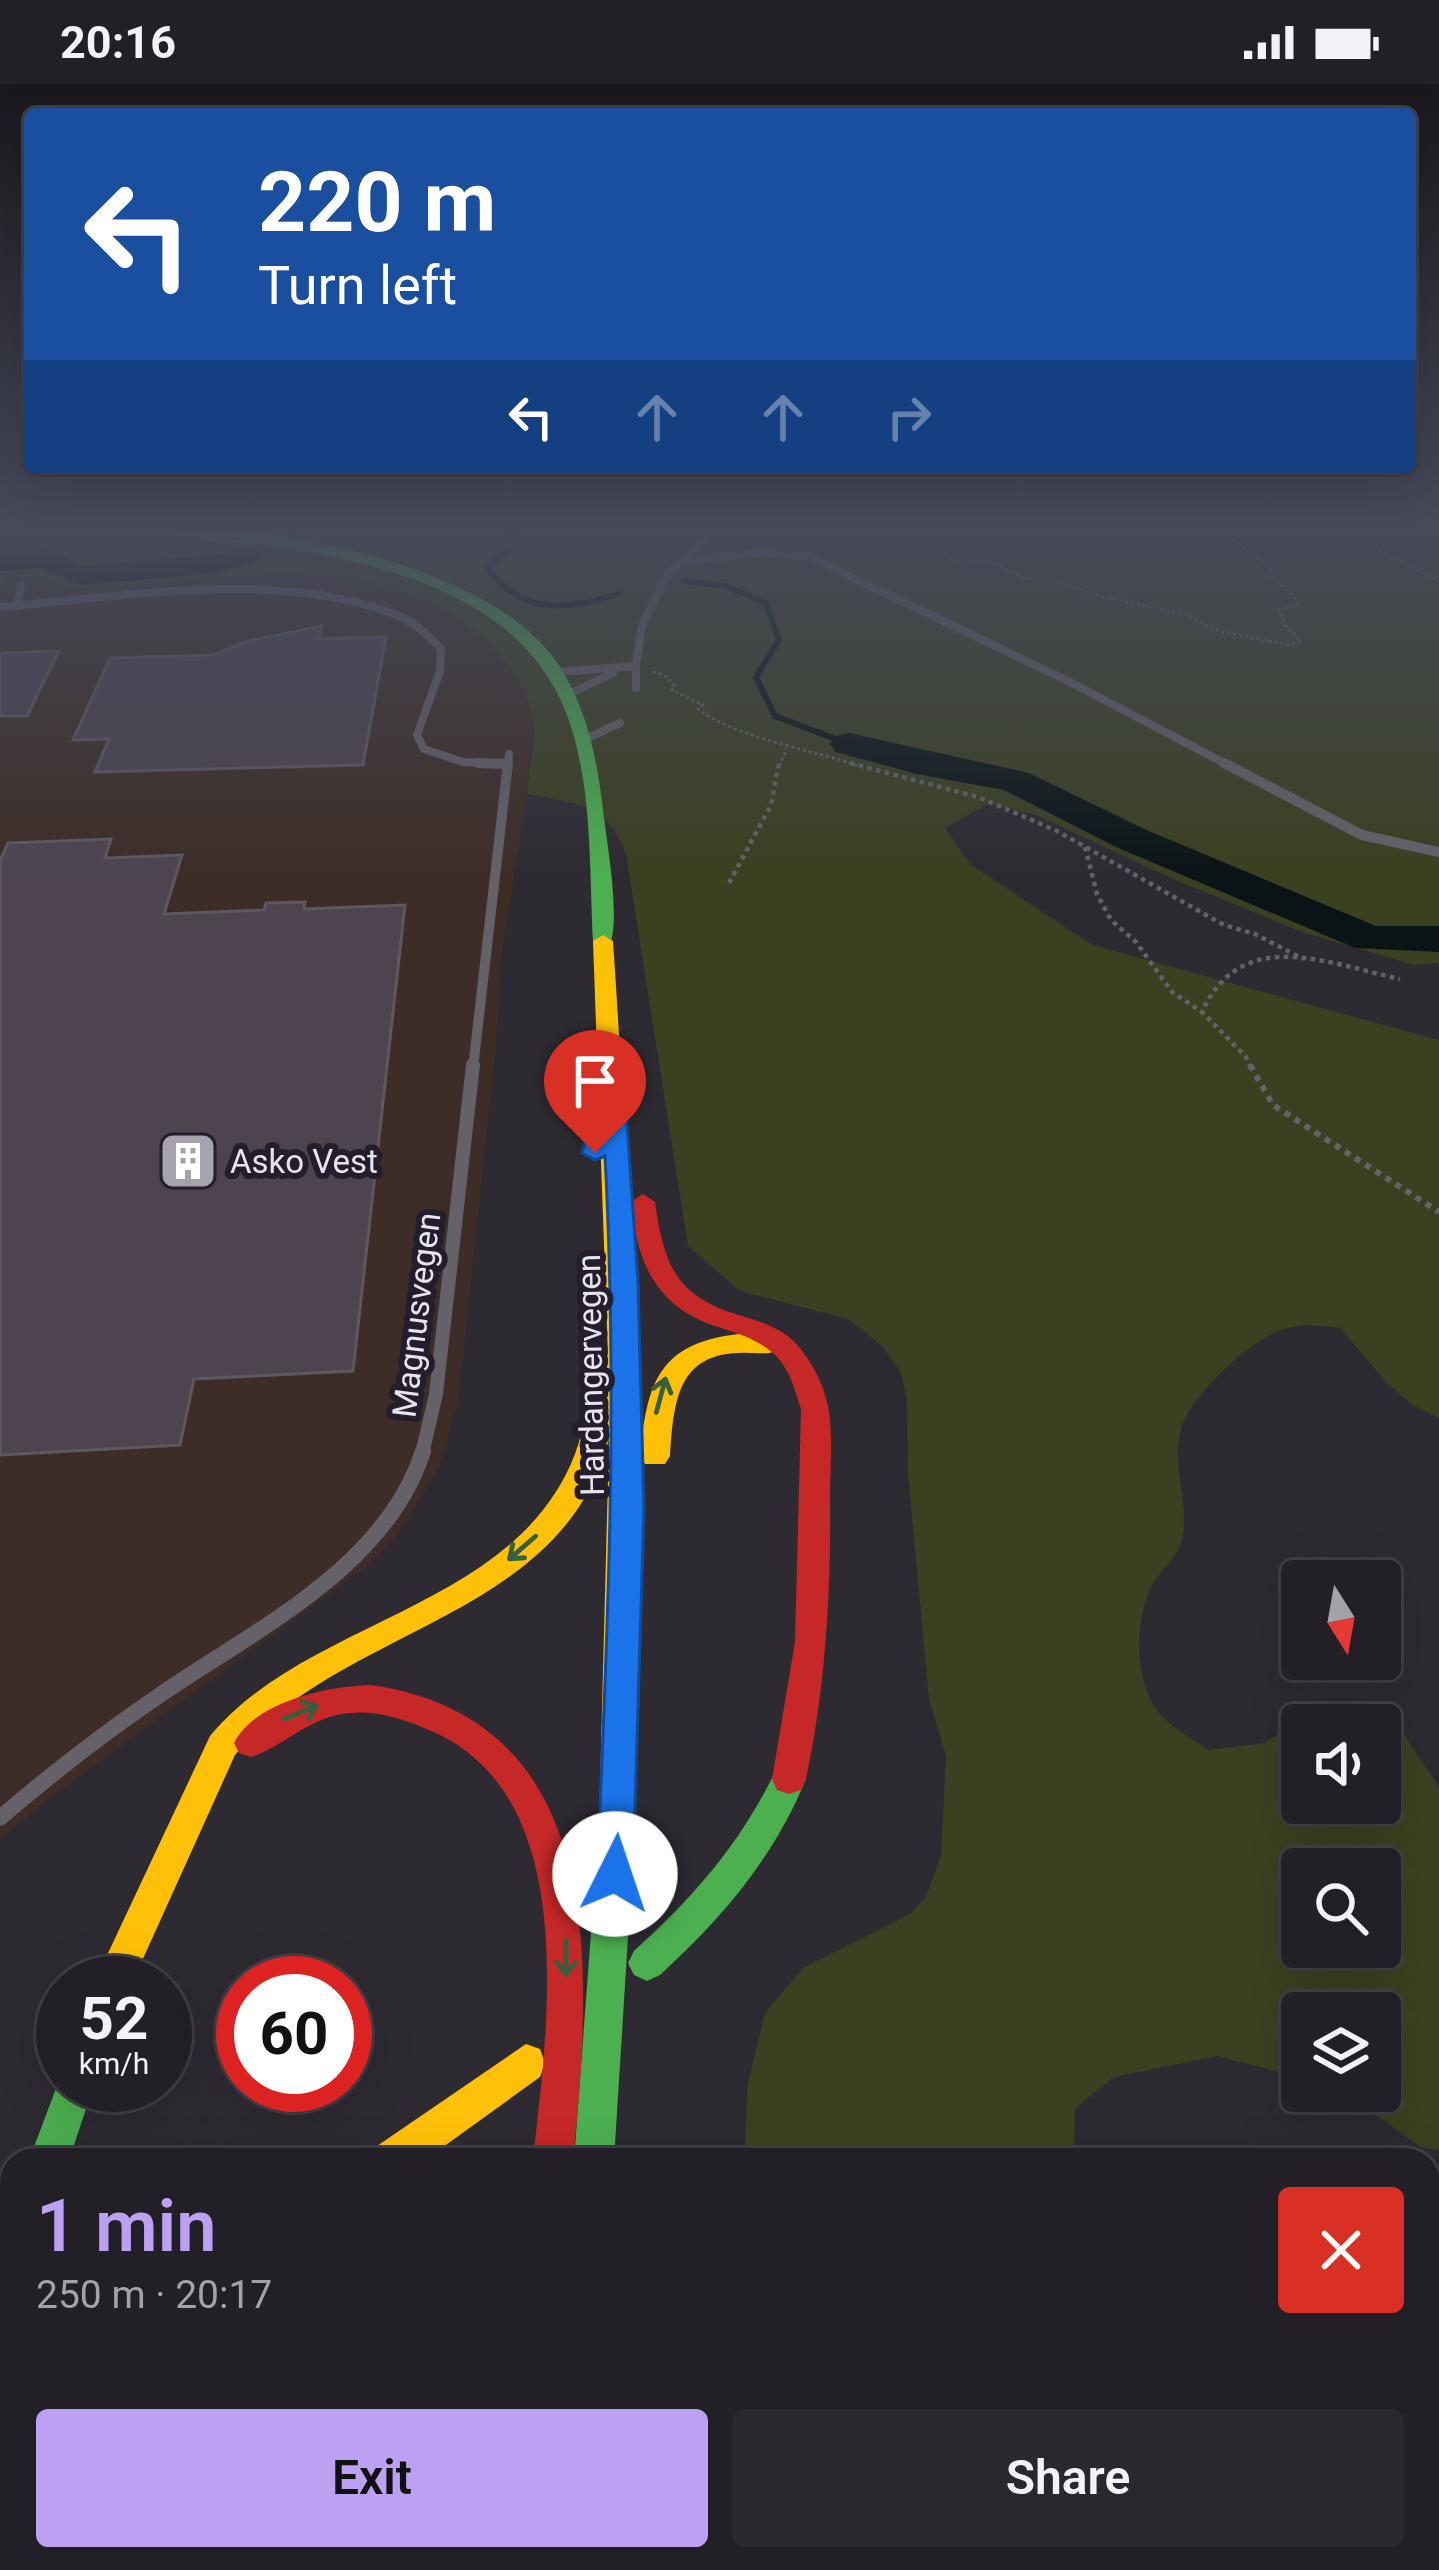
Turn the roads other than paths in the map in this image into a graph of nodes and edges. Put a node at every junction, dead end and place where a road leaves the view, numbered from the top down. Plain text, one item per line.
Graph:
1 (437, 643) edge
2 (528, 643) edge
3 (639, 643) edge
4 (989, 643) edge
5 (636, 665) junction
6 (621, 670) junction
7 (563, 683) junction
8 (636, 688) dead end
9 (620, 722) dead end
10 (581, 741) junction
11 (1439, 852) edge
12 (606, 995) junction
13 (612, 1080) junction
14 (785, 1345) junction
15 (655, 1480) dead end
16 (653, 1672) dead end
17 (623, 1758) junction
18 (209, 1782) junction
19 (0, 1818) edge
20 (126, 1956) edge
21 (647, 1964) dead end
22 (526, 2063) dead end
23 (65, 2112) edge
24 (53, 2148) edge
25 (408, 2148) edge
26 (555, 2148) edge
27 (595, 2148) edge

1 - 19 lane, Magnusvegen
2 - 7 main road, Hardangervegen
3 - 5 lane
4 - 11 lane
5 - 6 lane
5 - 8 lane
6 - 7 lane
6 - 7 lane
7 - 10 main road, Hardangervegen
9 - 10 lane
10 - 12 main road, Hardangervegen
12 - 13 main road, Hardangervegen
12 - 14 main road
13 - 17 main road, Hardangervegen
13 -> 18 main road
15 -> 14 main road
14 - 21 main road
16 - 17 main road
17 - 27 main road, Hardangervegen
18 - 20 main road
18 -> 26 main road
22 - 25 main road
23 - 24 main road

